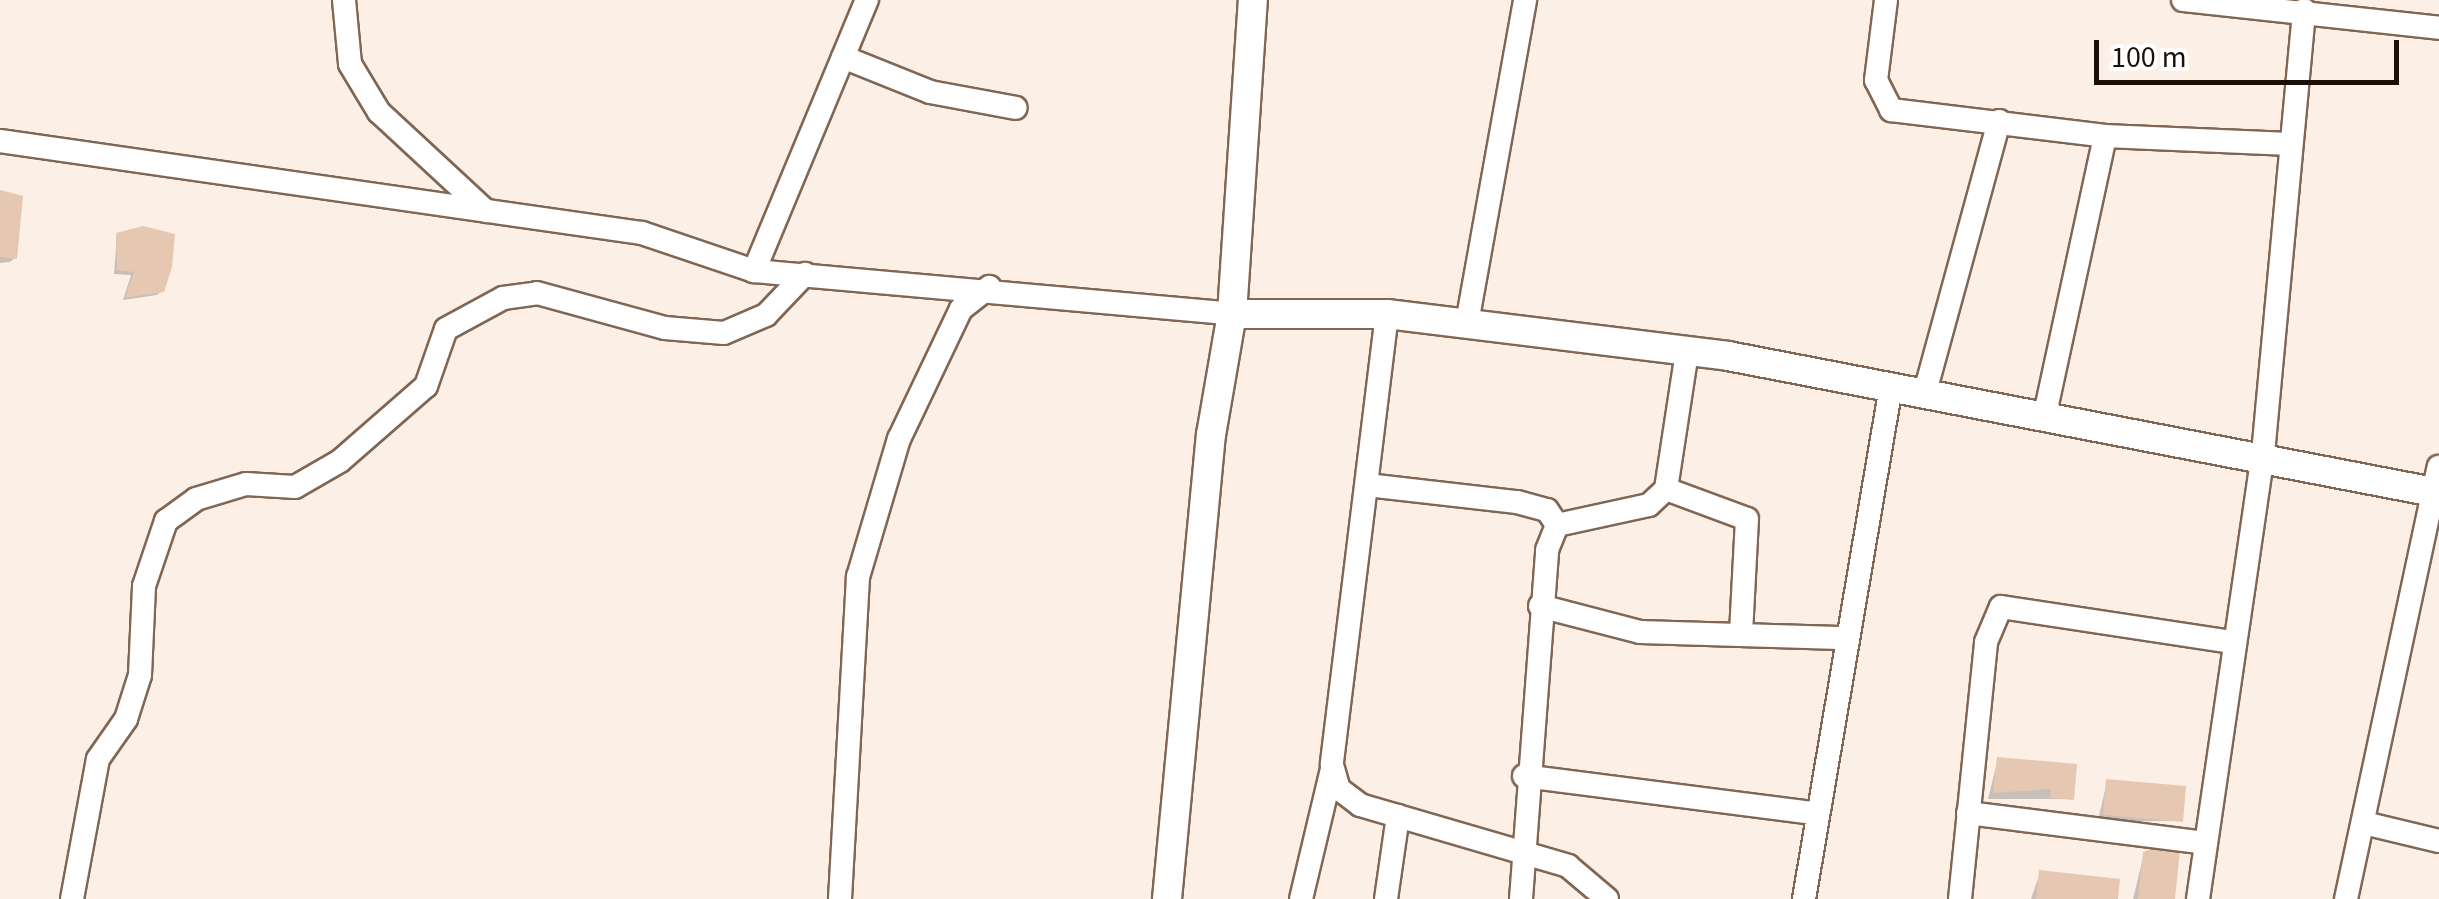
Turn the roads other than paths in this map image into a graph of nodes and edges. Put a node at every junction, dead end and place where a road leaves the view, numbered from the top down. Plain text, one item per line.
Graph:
1 (344, 0) edge
2 (867, 0) edge
3 (1253, 0) edge
4 (1525, 0) edge
5 (1886, 0) edge
6 (2183, 0) edge
7 (2304, 10) junction
8 (2439, 28) edge
9 (843, 57) junction
10 (1016, 108) dead end
11 (1999, 121) junction
12 (2105, 136) junction
13 (0, 141) edge
14 (2290, 144) junction
15 (486, 211) junction
16 (754, 271) junction
17 (804, 274) junction
18 (990, 288) junction
19 (1232, 314) junction
20 (1388, 314) junction
21 (1467, 323) junction
22 (1686, 351) junction
23 (1891, 386) junction
24 (1925, 392) junction
25 (2045, 414) junction
26 (2264, 454) junction
27 (2437, 484) edge
28 (1367, 485) junction
29 (1666, 488) junction
30 (1557, 526) junction
31 (1540, 606) junction
32 (1741, 635) junction
33 (1848, 638) junction
34 (2232, 642) junction
35 (1332, 766) junction
36 (1524, 776) junction
37 (1813, 813) junction
38 (1968, 813) junction
39 (1398, 816) junction
40 (2364, 823) junction
41 (2439, 841) edge
42 (2205, 843) junction
43 (1521, 853) junction
44 (72, 899) edge
45 (840, 899) edge
46 (1167, 899) edge
47 (1301, 899) edge
48 (1386, 899) edge
49 (1520, 899) edge
50 (1607, 899) edge
51 (1804, 899) edge
52 (1960, 899) edge
53 (2198, 899) edge
54 (2346, 899) edge

1 - 15 street
2 - 9 street
3 - 19 street
4 - 21 street
5 - 11 street
6 - 7 street
7 - 8 street
7 - 14 street
9 - 10 street
9 - 16 street
11 - 12 street
11 - 24 street
12 - 14 street
12 - 25 street
13 - 15 street
14 - 26 street
15 - 16 street
16 - 17 street
17 - 18 street
17 - 44 street
18 - 19 street
18 - 45 street
19 - 20 street
19 - 46 street
20 - 21 street
20 - 28 street
21 - 22 street
22 - 23 street
22 - 29 street
23 - 24 street
23 - 33 street
24 - 25 street
25 - 26 street
26 - 27 street
26 - 34 street
27 - 40 street
28 - 30 street
28 - 35 street
29 - 30 street
29 - 32 street
30 - 31 street
31 - 32 street
31 - 36 street
32 - 33 street
33 - 37 street
34 - 38 street
34 - 42 street
35 - 39 street
35 - 47 street
36 - 37 street
36 - 43 street
37 - 51 street
38 - 42 street
38 - 52 street
39 - 43 street
39 - 48 street
40 - 41 street
40 - 54 street
42 - 53 street
43 - 49 street
43 - 50 street

